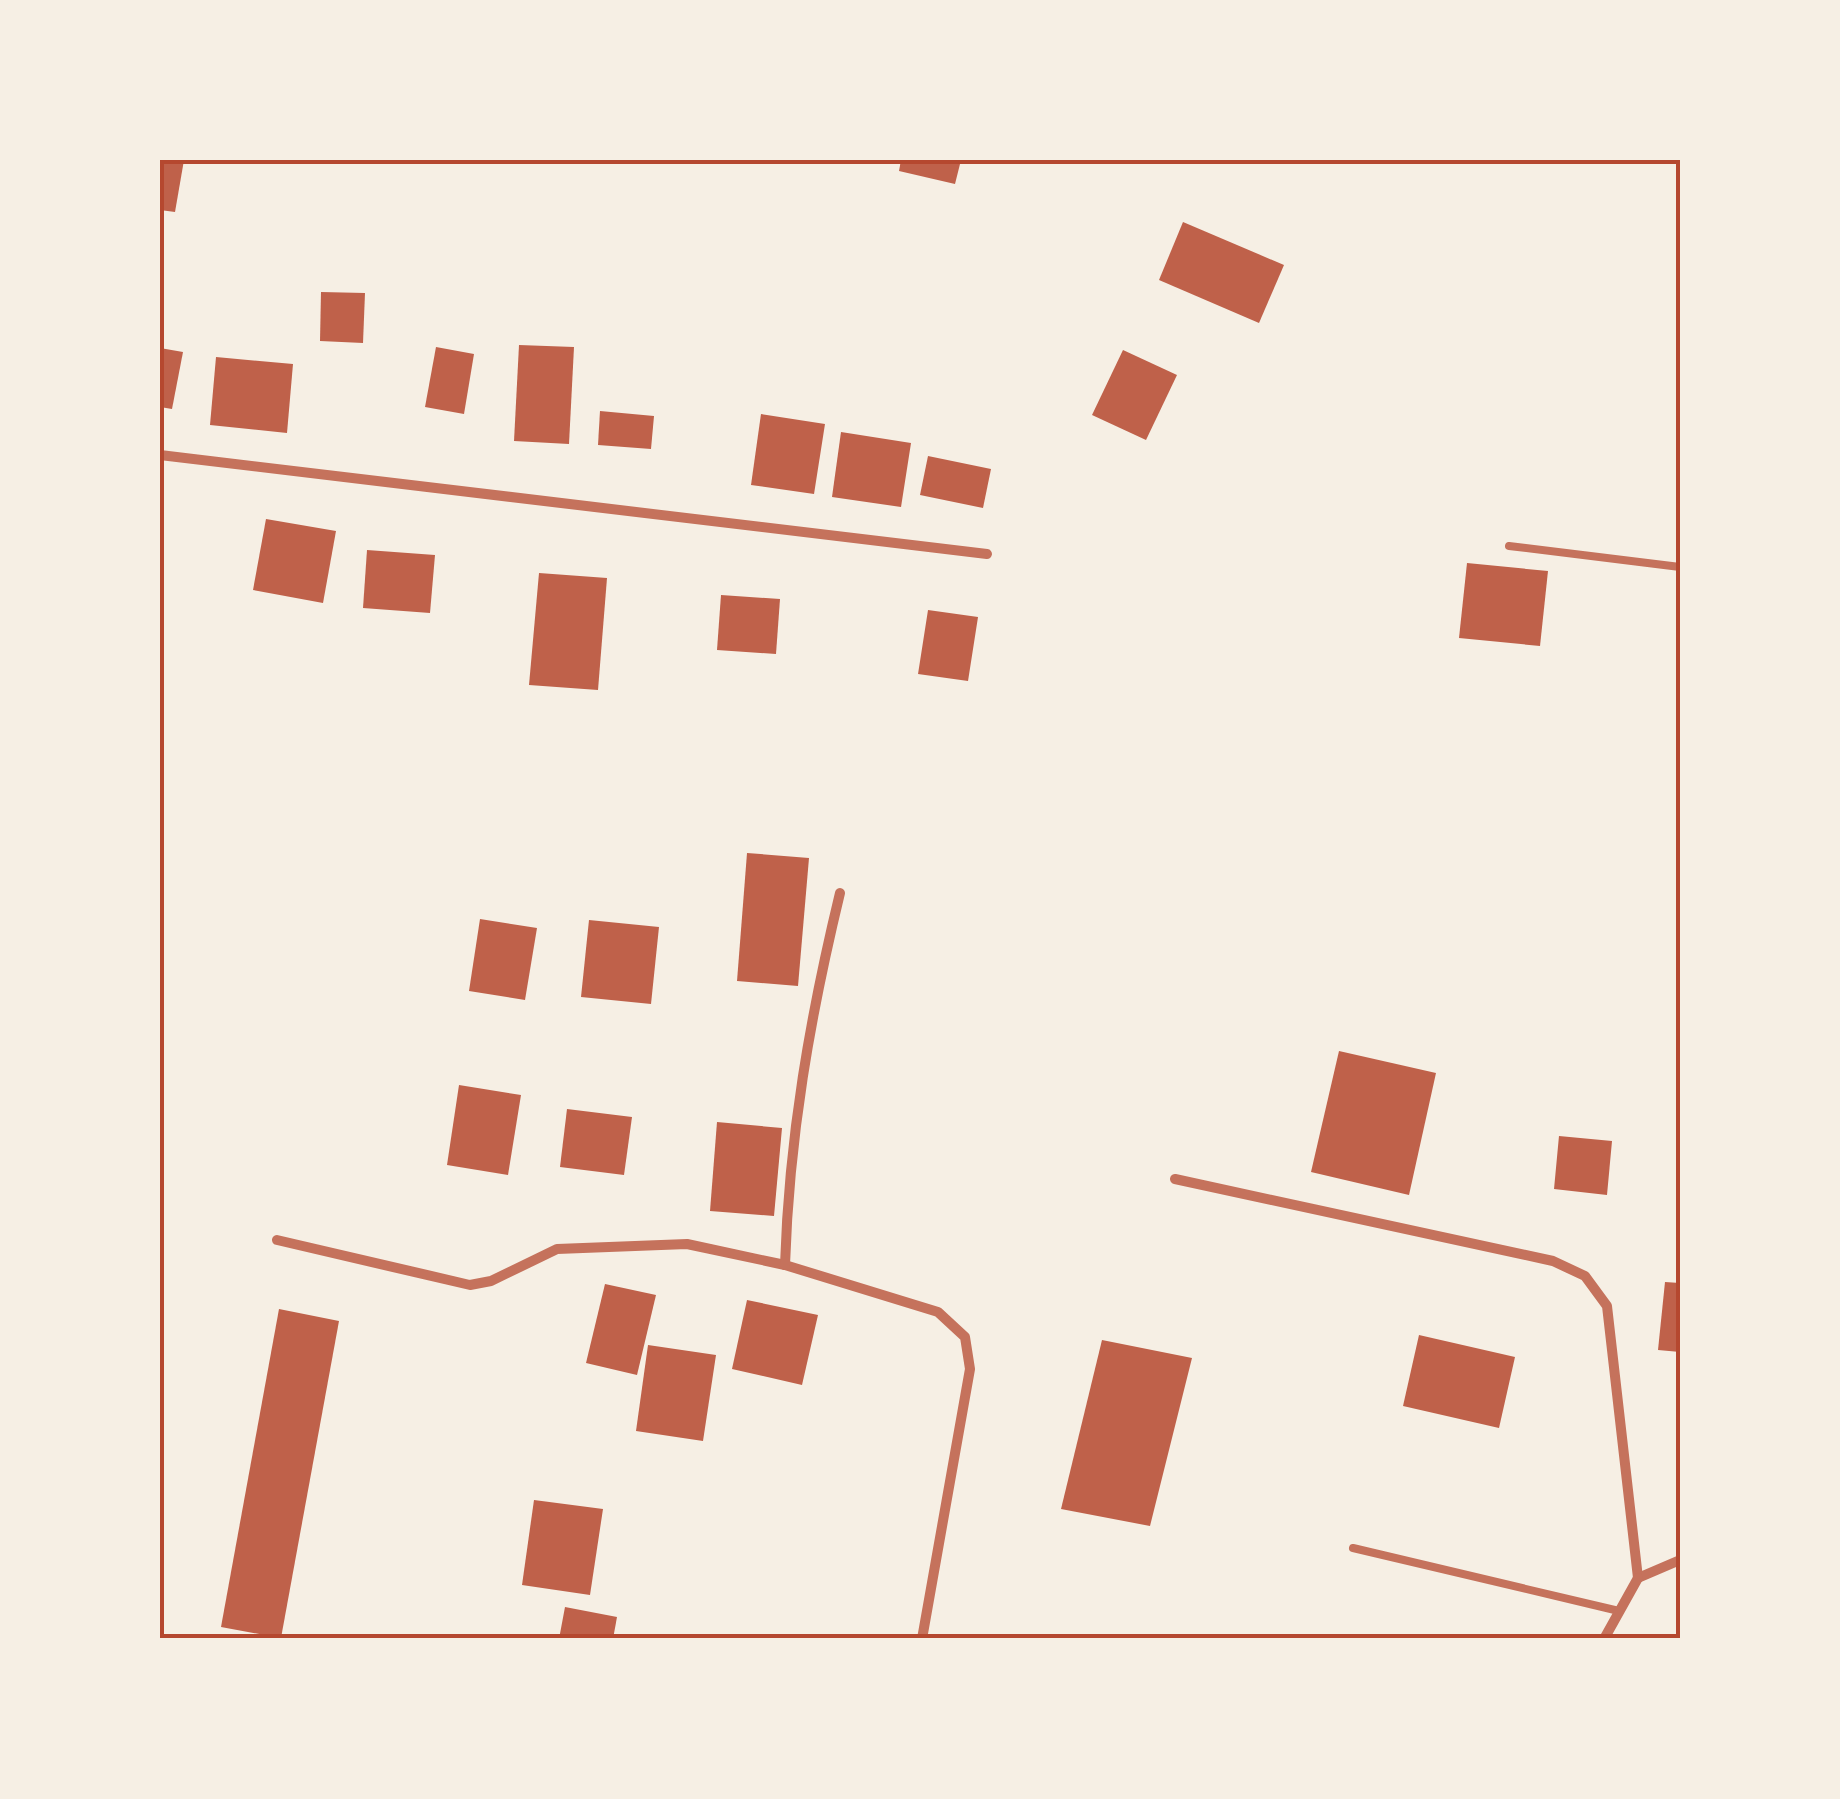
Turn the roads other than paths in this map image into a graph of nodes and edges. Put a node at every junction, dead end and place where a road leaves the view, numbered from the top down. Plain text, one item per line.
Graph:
1 (160, 455) edge
2 (1509, 546) dead end
3 (986, 554) dead end
4 (1680, 566) edge
5 (840, 893) dead end
6 (1174, 1179) dead end
7 (277, 1240) dead end
8 (785, 1265) junction
9 (1353, 1548) dead end
10 (1680, 1560) edge
11 (1638, 1578) junction
12 (1620, 1610) junction
13 (922, 1639) edge
14 (1604, 1639) edge

1 - 3 street
2 - 4 lane
5 - 8 street
6 - 11 street
7 - 8 street
8 - 13 street
9 - 12 lane
10 - 11 street
11 - 12 street
12 - 14 street

